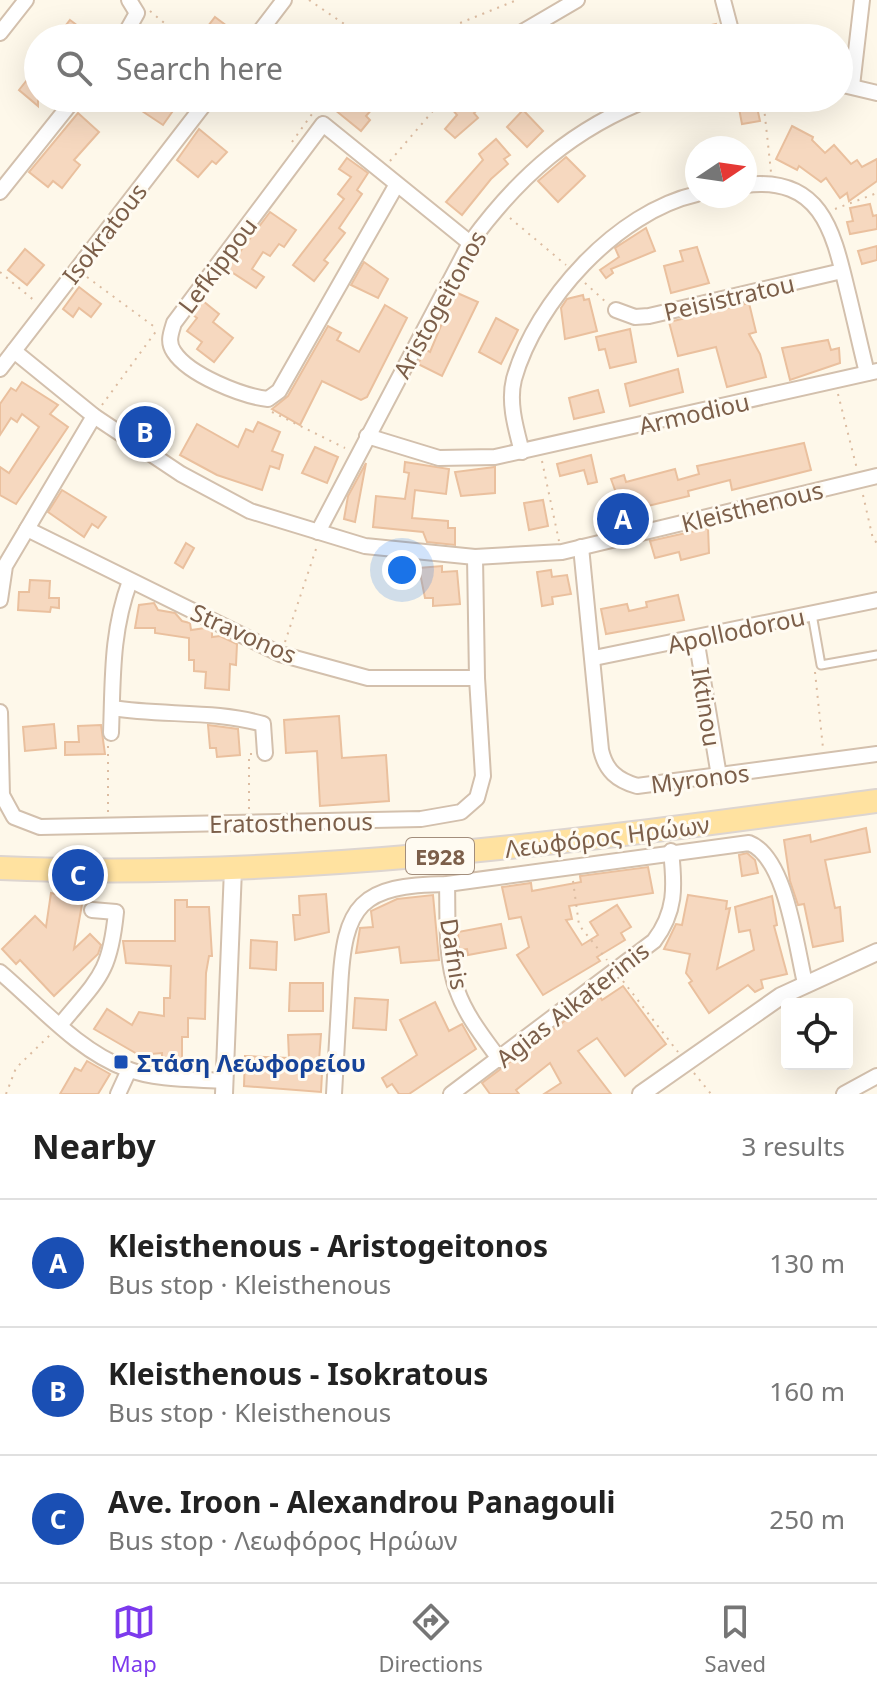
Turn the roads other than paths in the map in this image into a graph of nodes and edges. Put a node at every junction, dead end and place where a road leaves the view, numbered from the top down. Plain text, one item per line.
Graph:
1 (26, 0) edge
2 (284, 0) edge
3 (577, 0) edge
4 (723, 0) edge
5 (862, 0) edge
6 (266, 24) edge
7 (536, 24) edge
8 (729, 24) edge
9 (0, 33) edge
10 (853, 48) edge
11 (853, 87) edge
12 (877, 93) edge
13 (64, 112) edge
14 (198, 112) edge
15 (623, 112) edge
16 (397, 184) junction
17 (757, 185) edge
18 (0, 192) edge
19 (685, 198) edge
20 (470, 243) junction
21 (842, 271) junction
22 (616, 310) road end
23 (14, 351) junction
24 (0, 369) edge
25 (872, 372) edge
26 (94, 416) junction
27 (367, 436) junction
28 (522, 452) junction
29 (877, 476) edge
30 (27, 529) junction
31 (318, 532) junction
32 (581, 547) junction
33 (475, 557) junction
34 (130, 581) junction
35 (0, 600) edge
36 (877, 600) edge
37 (812, 614) junction
38 (696, 638) junction
39 (877, 655) edge
40 (594, 658) junction
41 (477, 678) junction
42 (112, 708) junction
43 (0, 712) edge
44 (111, 733) road end
45 (265, 753) road end
46 (877, 754) edge
47 (719, 776) junction
48 (877, 801) edge
49 (671, 851) junction
50 (0, 868) edge
51 (233, 869) junction
52 (447, 884) junction
53 (92, 910) dead end
54 (877, 952) edge
55 (0, 972) edge
56 (805, 983) junction
57 (61, 1024) junction
58 (500, 1060) junction
59 (129, 1070) junction
60 (876, 1078) edge
61 (224, 1088) edge
62 (118, 1094) edge
63 (334, 1094) edge
64 (451, 1094) edge
65 (641, 1094) edge
66 (844, 1094) edge

1 - 9 street
2 - 6 street
3 - 7 street
4 - 8 street
5 - 10 street
11 - 12 street
13 - 18 street
14 - 23 street, Isokratous
15 - 20 street, Aristogeitonos
16 - 16 street, Lefkippou
16 - 20 street
17 - 21 street, Armodiou
19 - 28 street
20 - 27 street, Aristogeitonos
21 - 22 street, Peisistratou
21 - 25 street, Armodiou
23 - 24 street, Isokratous
23 - 26 street, Kleisthenous
25 - 28 street, Armodiou
26 - 30 street
26 - 31 street, Kleisthenous
27 - 28 street, Armodiou
27 - 31 street, Aristogeitonos
29 - 32 street, Kleisthenous
30 - 34 street, Stravonos
30 - 35 street
31 - 33 street, Kleisthenous
32 - 33 street, Kleisthenous
32 - 40 street, Myronos
33 - 41 street, Eratosthenous
34 - 41 street, Stravonos
34 - 42 street
36 - 37 street, Apollodorou
37 - 38 street, Apollodorou
37 - 39 lane
38 - 40 street, Apollodorou
38 - 47 street, Iktinou
40 - 47 street, Myronos
41 - 43 street, Eratosthenous
42 - 44 street
42 - 45 street
46 - 47 street, Myronos
48 - 51 main road, Λεωφόρος Ηρώων / E928
49 - 52 street
49 - 56 street
49 - 58 street, Agias Aikaterinis
50 - 51 main road, Λεωφόρος Ηρώων / E928
51 - 61 street
52 - 58 street, Dafnis
52 - 63 street
53 - 57 street
54 - 56 street
55 - 57 street
56 - 65 street
57 - 59 street
58 - 64 street, Agias Aikaterinis
59 - 61 street
59 - 62 street
60 - 66 street

